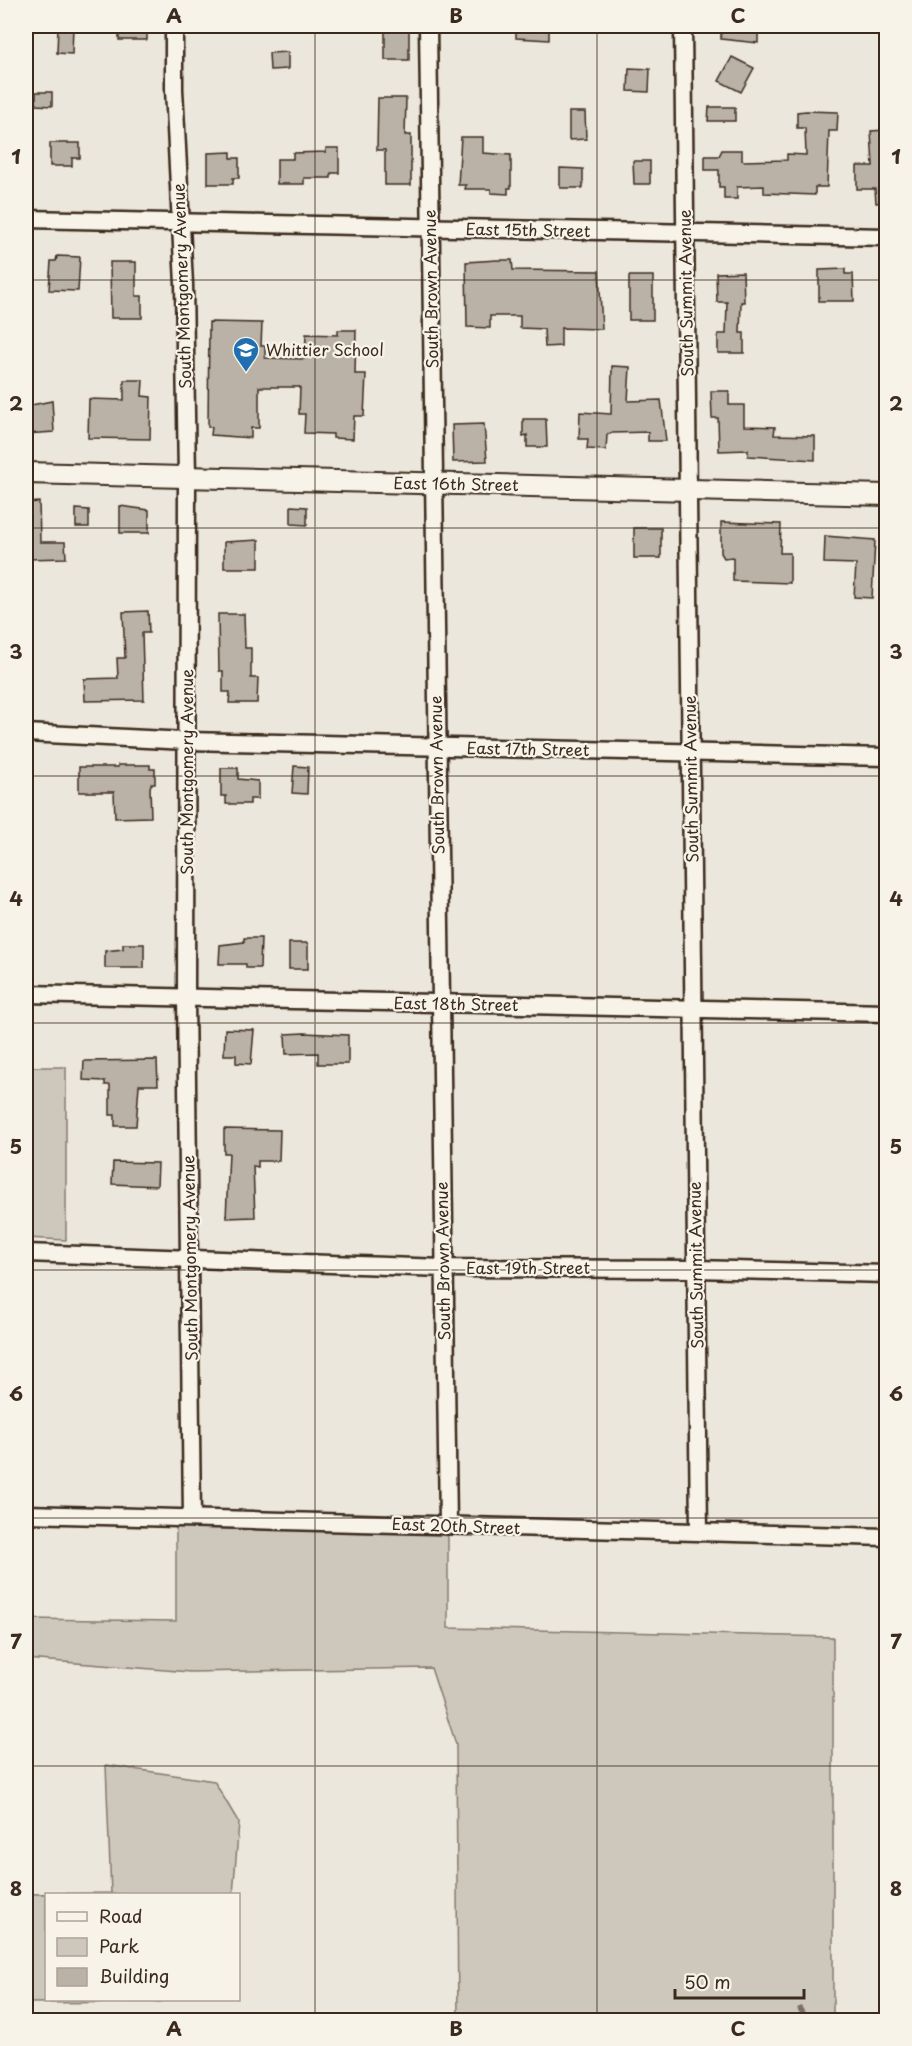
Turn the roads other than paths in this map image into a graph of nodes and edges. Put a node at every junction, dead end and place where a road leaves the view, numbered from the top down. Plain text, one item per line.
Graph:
1 (174, 26) edge
2 (428, 26) edge
3 (683, 26) edge
4 (26, 219) edge
5 (181, 222) junction
6 (431, 227) junction
7 (685, 233) junction
8 (886, 237) edge
9 (26, 473) edge
10 (186, 478) junction
11 (434, 484) junction
12 (688, 490) junction
13 (886, 495) edge
14 (26, 734) edge
15 (188, 741) junction
16 (436, 747) junction
17 (691, 753) junction
18 (886, 757) edge
19 (26, 994) edge
20 (186, 997) junction
21 (439, 1003) junction
22 (693, 1009) junction
23 (886, 1013) edge
24 (26, 1253) edge
25 (191, 1260) junction
26 (443, 1268) junction
27 (696, 1269) junction
28 (886, 1274) edge
29 (26, 1514) edge
30 (192, 1518) junction
31 (448, 1525) junction
32 (699, 1532) junction
33 (886, 1538) edge

1 - 5 street, South Montgomery Avenue
2 - 6 street, South Brown Avenue
3 - 7 street, South Summit Avenue
4 - 5 street, East 15th Street
5 - 6 street, East 15th Street
5 - 10 street, South Montgomery Avenue
6 - 7 street, East 15th Street
6 - 11 street, South Brown Avenue
7 - 8 street, East 15th Street
7 - 12 street, South Summit Avenue
9 - 10 street, East 16th Street
10 - 11 street, East 16th Street
10 - 15 street, South Montgomery Avenue
11 - 12 street, East 16th Street
11 - 16 street, South Brown Avenue
12 - 13 street, East 16th Street
12 - 17 street, South Summit Avenue
14 - 15 street, East 17th Street
15 - 16 street, East 17th Street
15 - 20 street, South Montgomery Avenue
16 - 17 street, East 17th Street
16 - 21 street, South Brown Avenue
17 - 18 street, East 17th Street
17 - 22 street, South Summit Avenue
19 - 20 street, East 18th Street
20 - 21 street, East 18th Street
20 - 25 street, South Montgomery Avenue
21 - 22 street, East 18th Street
21 - 26 street, South Brown Avenue
22 - 23 street, East 18th Street
22 - 27 street, South Summit Avenue
24 - 25 street, East 19th Street
25 - 26 street, East 19th Street
25 - 30 street, South Montgomery Avenue
26 - 27 street, East 19th Street
26 - 31 street, South Brown Avenue
27 - 28 street, East 19th Street
27 - 32 street, South Summit Avenue
29 - 30 street, East 20th Street
30 - 31 street, East 20th Street
31 - 32 street, East 20th Street
32 - 33 street, East 20th Street

